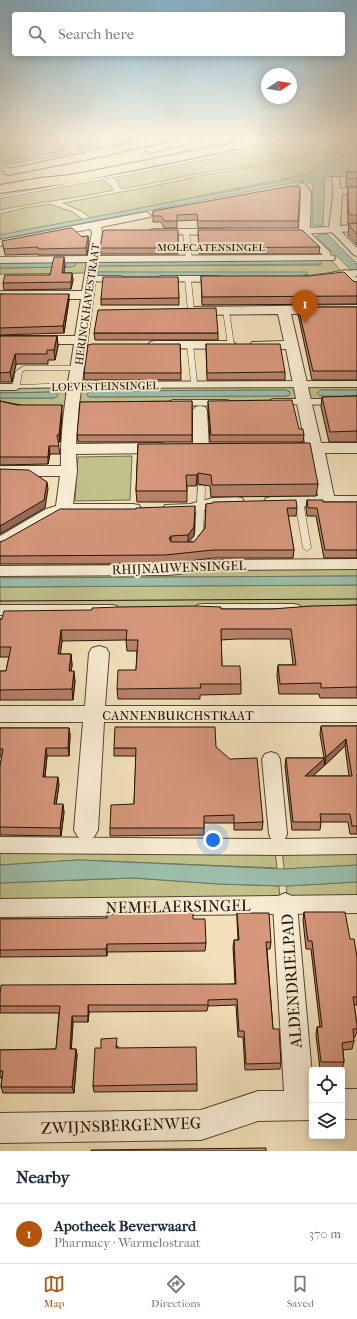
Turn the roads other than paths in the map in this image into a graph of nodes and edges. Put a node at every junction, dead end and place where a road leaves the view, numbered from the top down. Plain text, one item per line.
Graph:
1 (337, 191) edge
2 (29, 192) edge
3 (306, 192) edge
4 (0, 197) edge
5 (150, 214) dead end
6 (357, 228) edge
7 (94, 229) junction
8 (334, 229) junction
9 (141, 232) edge
10 (186, 232) junction
11 (234, 232) edge
12 (301, 232) junction
13 (113, 233) edge
14 (0, 243) edge
15 (357, 253) edge
16 (331, 258) junction
17 (92, 259) junction
18 (189, 259) junction
19 (0, 260) edge
20 (352, 273) edge
21 (322, 277) edge
22 (90, 279) junction
23 (128, 279) edge
24 (150, 279) edge
25 (188, 279) junction
26 (228, 279) edge
27 (357, 285) edge
28 (88, 294) junction
29 (0, 295) edge
30 (357, 309) edge
31 (226, 310) junction
32 (85, 311) junction
33 (100, 311) edge
34 (176, 311) edge
35 (191, 311) junction
36 (284, 311) junction
37 (0, 340) edge
38 (81, 343) junction
39 (190, 345) junction
40 (231, 345) junction
41 (291, 345) junction
42 (96, 346) edge
43 (143, 346) edge
44 (77, 368) junction
45 (194, 383) junction
46 (301, 384) junction
47 (357, 384) edge
48 (75, 385) junction
49 (0, 387) edge
50 (16, 387) junction
51 (259, 402) edge
52 (304, 402) junction
53 (357, 402) edge
54 (237, 403) edge
55 (158, 404) edge
56 (200, 406) junction
57 (269, 448) edge
58 (314, 448) junction
59 (357, 448) edge
60 (68, 449) junction
61 (0, 471) edge
62 (69, 471) junction
63 (201, 488) dead end
64 (299, 501) junction
65 (327, 501) junction
66 (357, 501) edge
67 (200, 506) junction
68 (64, 509) junction
69 (0, 543) edge
70 (186, 547) edge
71 (307, 548) dead end
72 (357, 564) edge
73 (0, 571) edge
74 (190, 609) edge
75 (309, 609) edge
76 (0, 610) edge
77 (127, 610) edge
78 (99, 653) dead end
79 (0, 714) edge
80 (357, 714) edge
81 (94, 715) junction
82 (271, 759) dead end
83 (86, 830) dead end
84 (278, 834) dead end
85 (0, 844) edge
86 (357, 846) edge
87 (357, 904) edge
88 (285, 905) junction
89 (0, 908) edge
90 (345, 1104) edge
91 (357, 1104) edge
92 (306, 1105) edge
93 (0, 1128) edge

1 - 8 street
2 - 4 lane
3 - 12 street
5 - 7 street
6 - 8 street
7 - 13 street
7 - 14 street
7 - 17 street, HERINCKHAVESTRAAT
8 - 12 street
8 - 15 street
9 - 10 street
10 - 11 street
10 - 18 lane
12 - 16 street
16 - 18 street, MOLECATENSINGEL
16 - 20 street
17 - 18 street, MOLECATENSINGEL
17 - 19 street
17 - 22 street, HERINCKHAVESTRAAT
20 - 21 street
20 - 27 street
22 - 23 street
22 - 28 street, HERINCKHAVESTRAAT
24 - 25 street
25 - 26 street
25 - 35 lane
28 - 29 street
28 - 32 street, HERINCKHAVESTRAAT
30 - 36 street
31 - 35 street
31 - 36 street
31 - 40 lane
32 - 33 street
32 - 38 street, HERINCKHAVESTRAAT
34 - 35 street
36 - 41 street
37 - 38 street
38 - 42 street
38 - 44 street, HERINCKHAVESTRAAT
39 - 40 street
39 - 43 street
39 - 45 lane
40 - 41 street
41 - 46 street
44 - 48 street, HERINCKHAVESTRAAT
44 - 50 lane, LOEVESTEINSINGEL
45 - 46 street, LOEVESTEINSINGEL
45 - 48 street, LOEVESTEINSINGEL
46 - 47 street, LOEVESTEINSINGEL
46 - 52 street
48 - 50 lane, LOEVESTEINSINGEL
48 - 60 street, HERINCKHAVESTRAAT
49 - 50 street, LOEVESTEINSINGEL
51 - 52 street
52 - 53 street
52 - 58 street
54 - 56 street, LOEVESTEINSINGEL
55 - 56 street, LOEVESTEINSINGEL
56 - 60 street
57 - 58 street
58 - 59 street
58 - 65 street
60 - 62 street, HERINCKHAVESTRAAT
61 - 62 street
62 - 68 street, HERINCKHAVESTRAAT
63 - 67 lane
64 - 65 street
64 - 67 street
64 - 71 lane
65 - 66 street
67 - 68 street
67 - 70 lane
68 - 69 street
72 - 73 street, RHIJNAUWENSINGEL
74 - 75 street
76 - 77 street
78 - 81 street
79 - 81 street, CANNENBURCHSTRAAT
80 - 81 street, CANNENBURCHSTRAAT
81 - 83 street
82 - 84 street
85 - 86 street
87 - 88 street, NEMELAERSINGEL
88 - 89 street, NEMELAERSINGEL
88 - 92 street, ALDENDRIELPAD
90 - 91 street
92 - 93 street, ZWIJNSBERGENWEG

